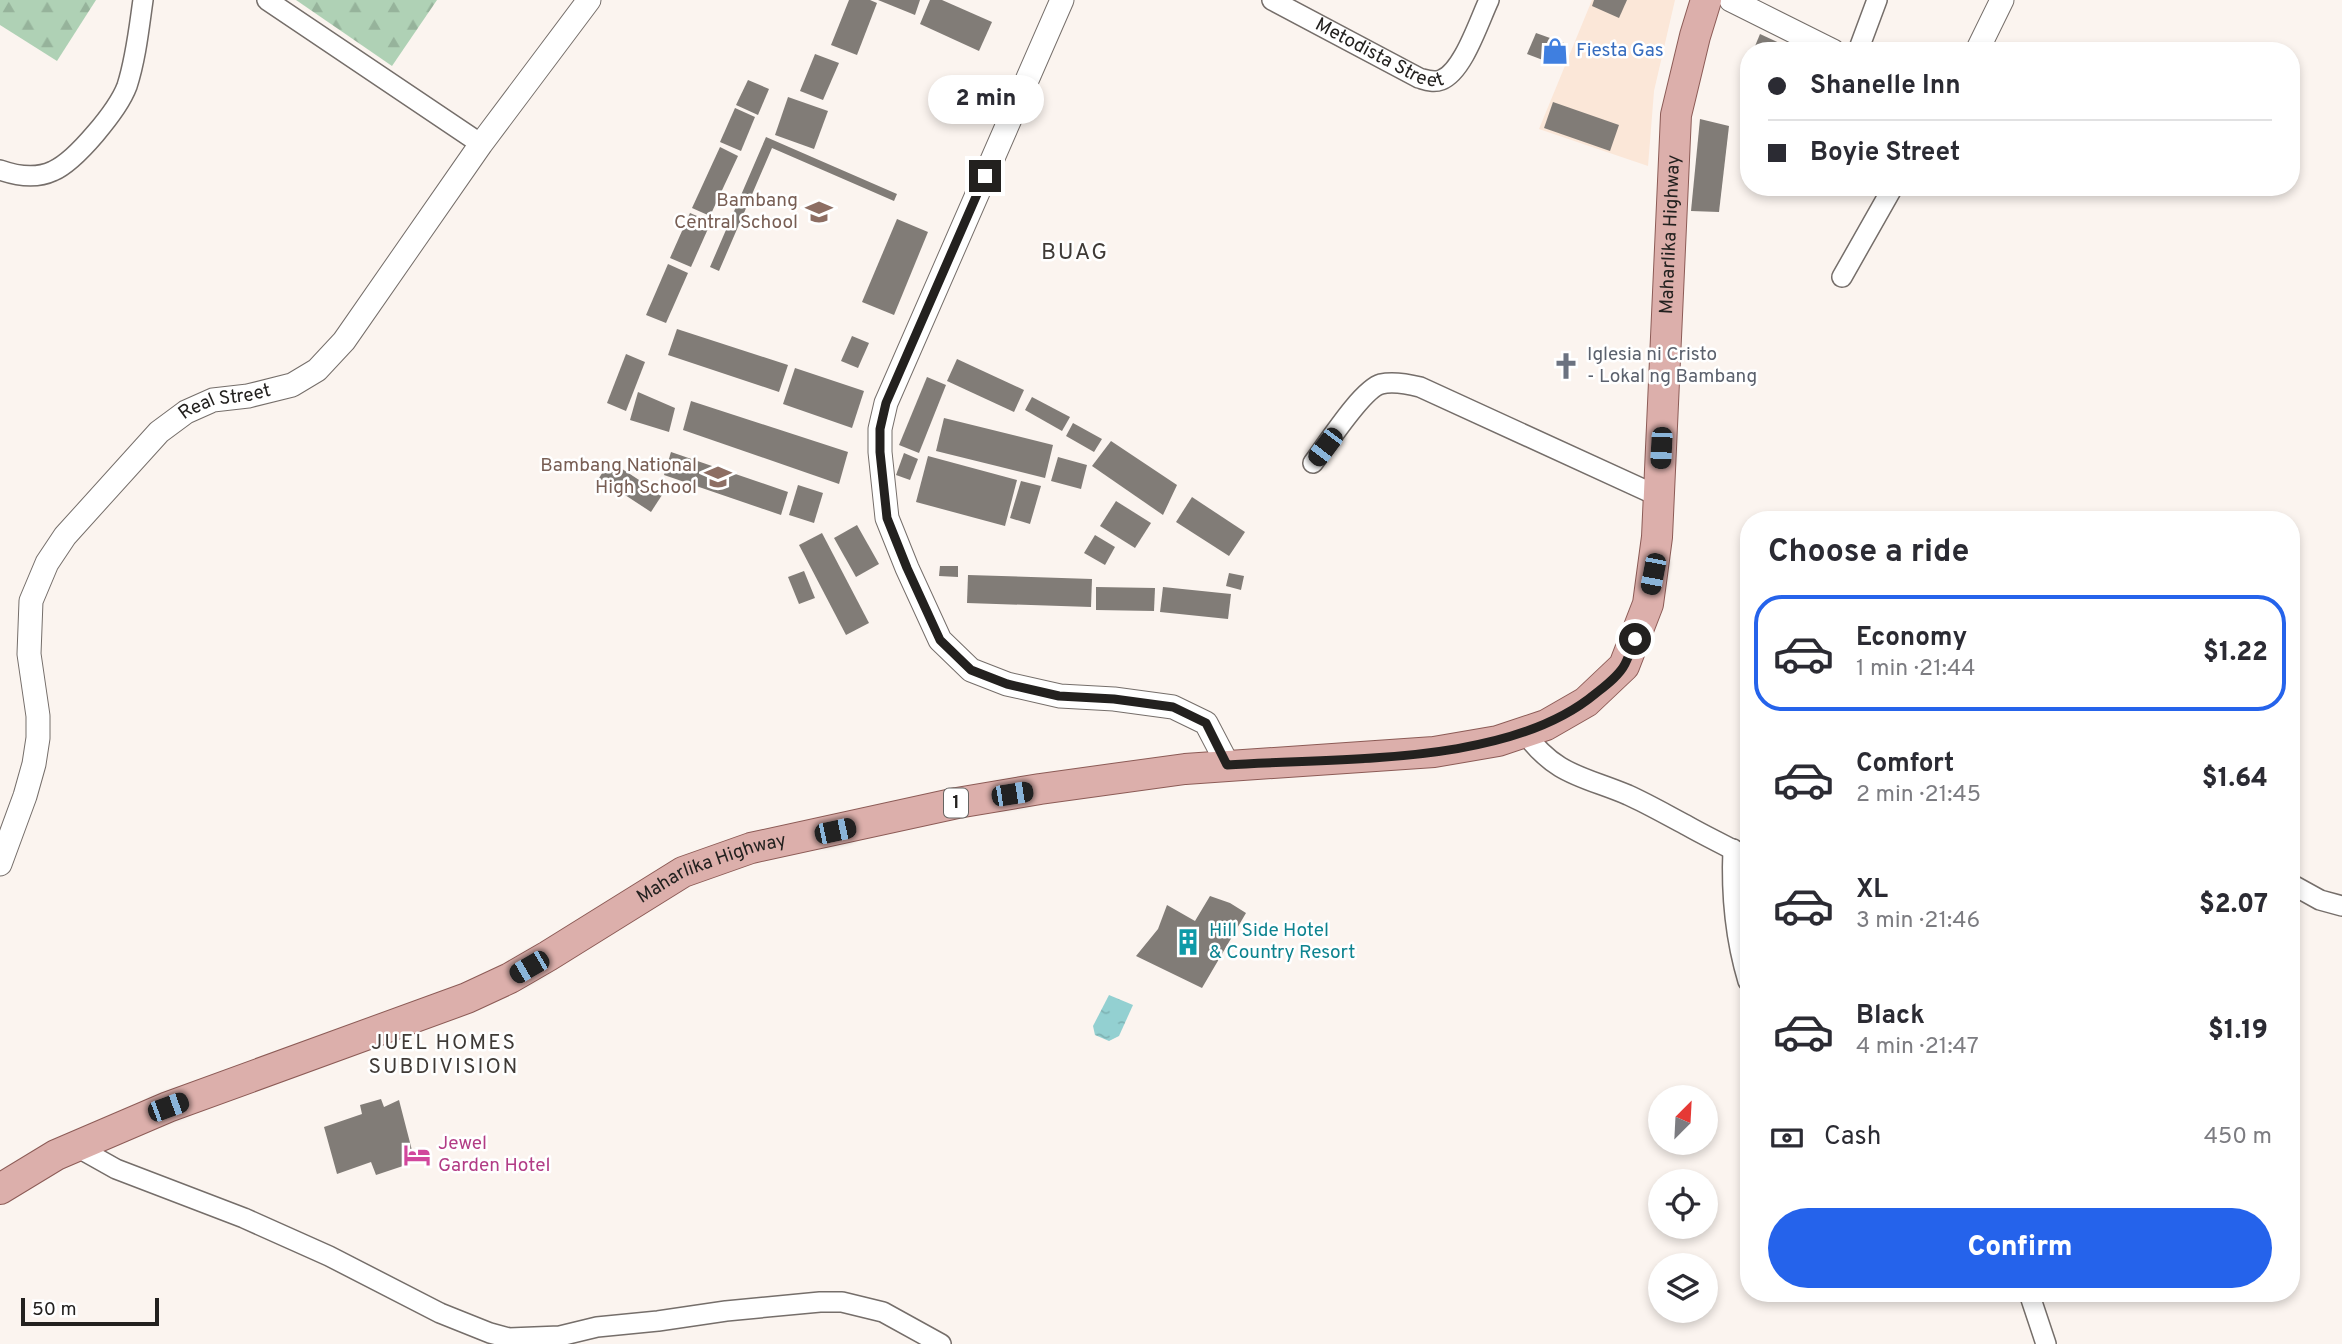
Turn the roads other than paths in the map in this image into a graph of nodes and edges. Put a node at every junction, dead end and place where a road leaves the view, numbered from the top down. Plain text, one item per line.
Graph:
1 (143, 0) edge
2 (267, 0) edge
3 (589, 0) edge
4 (1062, 0) edge
5 (1489, 0) edge
6 (1706, 0) edge
7 (1731, 0) edge
8 (1877, 0) edge
9 (2003, 0) edge
10 (1281, 2) edge
11 (1815, 42) edge
12 (1861, 42) edge
13 (1982, 42) edge
14 (481, 144) junction
15 (0, 170) edge
16 (1888, 196) edge
17 (1842, 277) dead end
18 (1313, 463) dead end
19 (1658, 496) junction
20 (1524, 732) junction
21 (1227, 765) junction
22 (1740, 854) edge
23 (0, 864) edge
24 (2300, 889) edge
25 (2342, 906) edge
26 (1740, 951) edge
27 (75, 1146) junction
28 (0, 1189) edge
29 (2032, 1302) edge
30 (941, 1344) edge
31 (2046, 1344) edge

1 - 15 street
2 - 14 street
3 - 14 street, Real Street
4 - 21 street
5 - 10 street, Metodista Street
6 - 19 main road, Maharlika Highway / 1
7 - 11 street
8 - 12 street
9 - 13 street
14 - 23 street, Real Street
16 - 17 street
18 - 19 street
19 - 20 main road, Maharlika Highway / 1
20 - 21 main road, Maharlika Highway / 1
20 - 22 street
21 - 27 main road, Maharlika Highway / 1
22 - 26 street
24 - 25 street
27 - 28 main road, Maharlika Highway / 1
27 - 30 street
29 - 31 street

